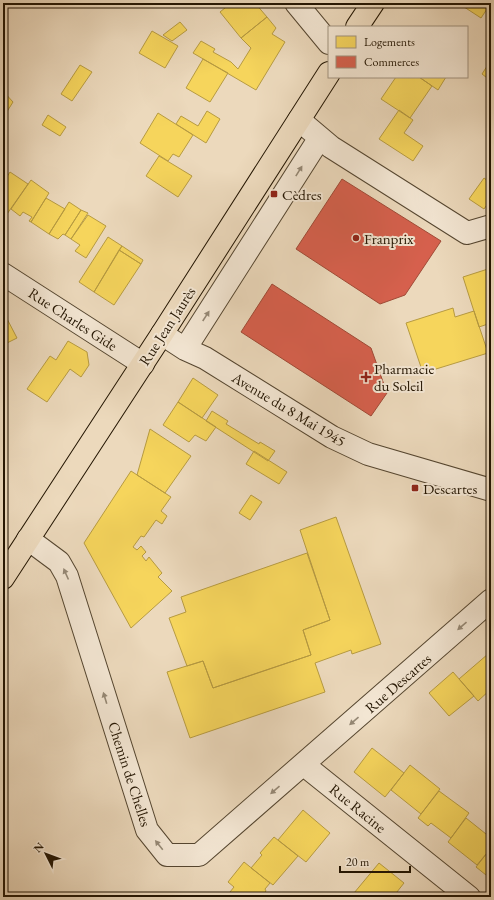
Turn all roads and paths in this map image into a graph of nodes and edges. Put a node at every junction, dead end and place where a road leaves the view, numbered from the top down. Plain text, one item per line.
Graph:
1 (296, 3) edge
2 (373, 3) edge
3 (358, 26) edge
4 (328, 42) edge
5 (328, 75) edge
6 (299, 120) junction
7 (320, 139) junction
8 (491, 226) edge
9 (3, 274) edge
10 (162, 334) junction
11 (185, 349) junction
12 (143, 364) junction
13 (491, 490) edge
14 (28, 539) junction
15 (3, 578) edge
16 (491, 600) edge
17 (304, 765) junction
18 (468, 897) edge

1 - 4 street
2 - 3 main road
5 - 6 main road, Rue Jean Jaurès
6 - 7 street
6 - 10 main road, Rue Jean Jaurès
7 - 8 street
11 -> 7 street
9 - 12 street, Rue Charles Gide
10 - 11 street, Avenue du 8 Mai 1945
10 - 12 main road, Rue Jean Jaurès
11 - 13 street, Avenue du 8 Mai 1945
12 - 14 main road, Rue Jean Jaurès
14 - 15 main road, Rue Jean Jaurès
17 -> 14 street, Chemin de Chelles
16 -> 17 street, Rue Descartes
17 - 18 street, Rue Racine

